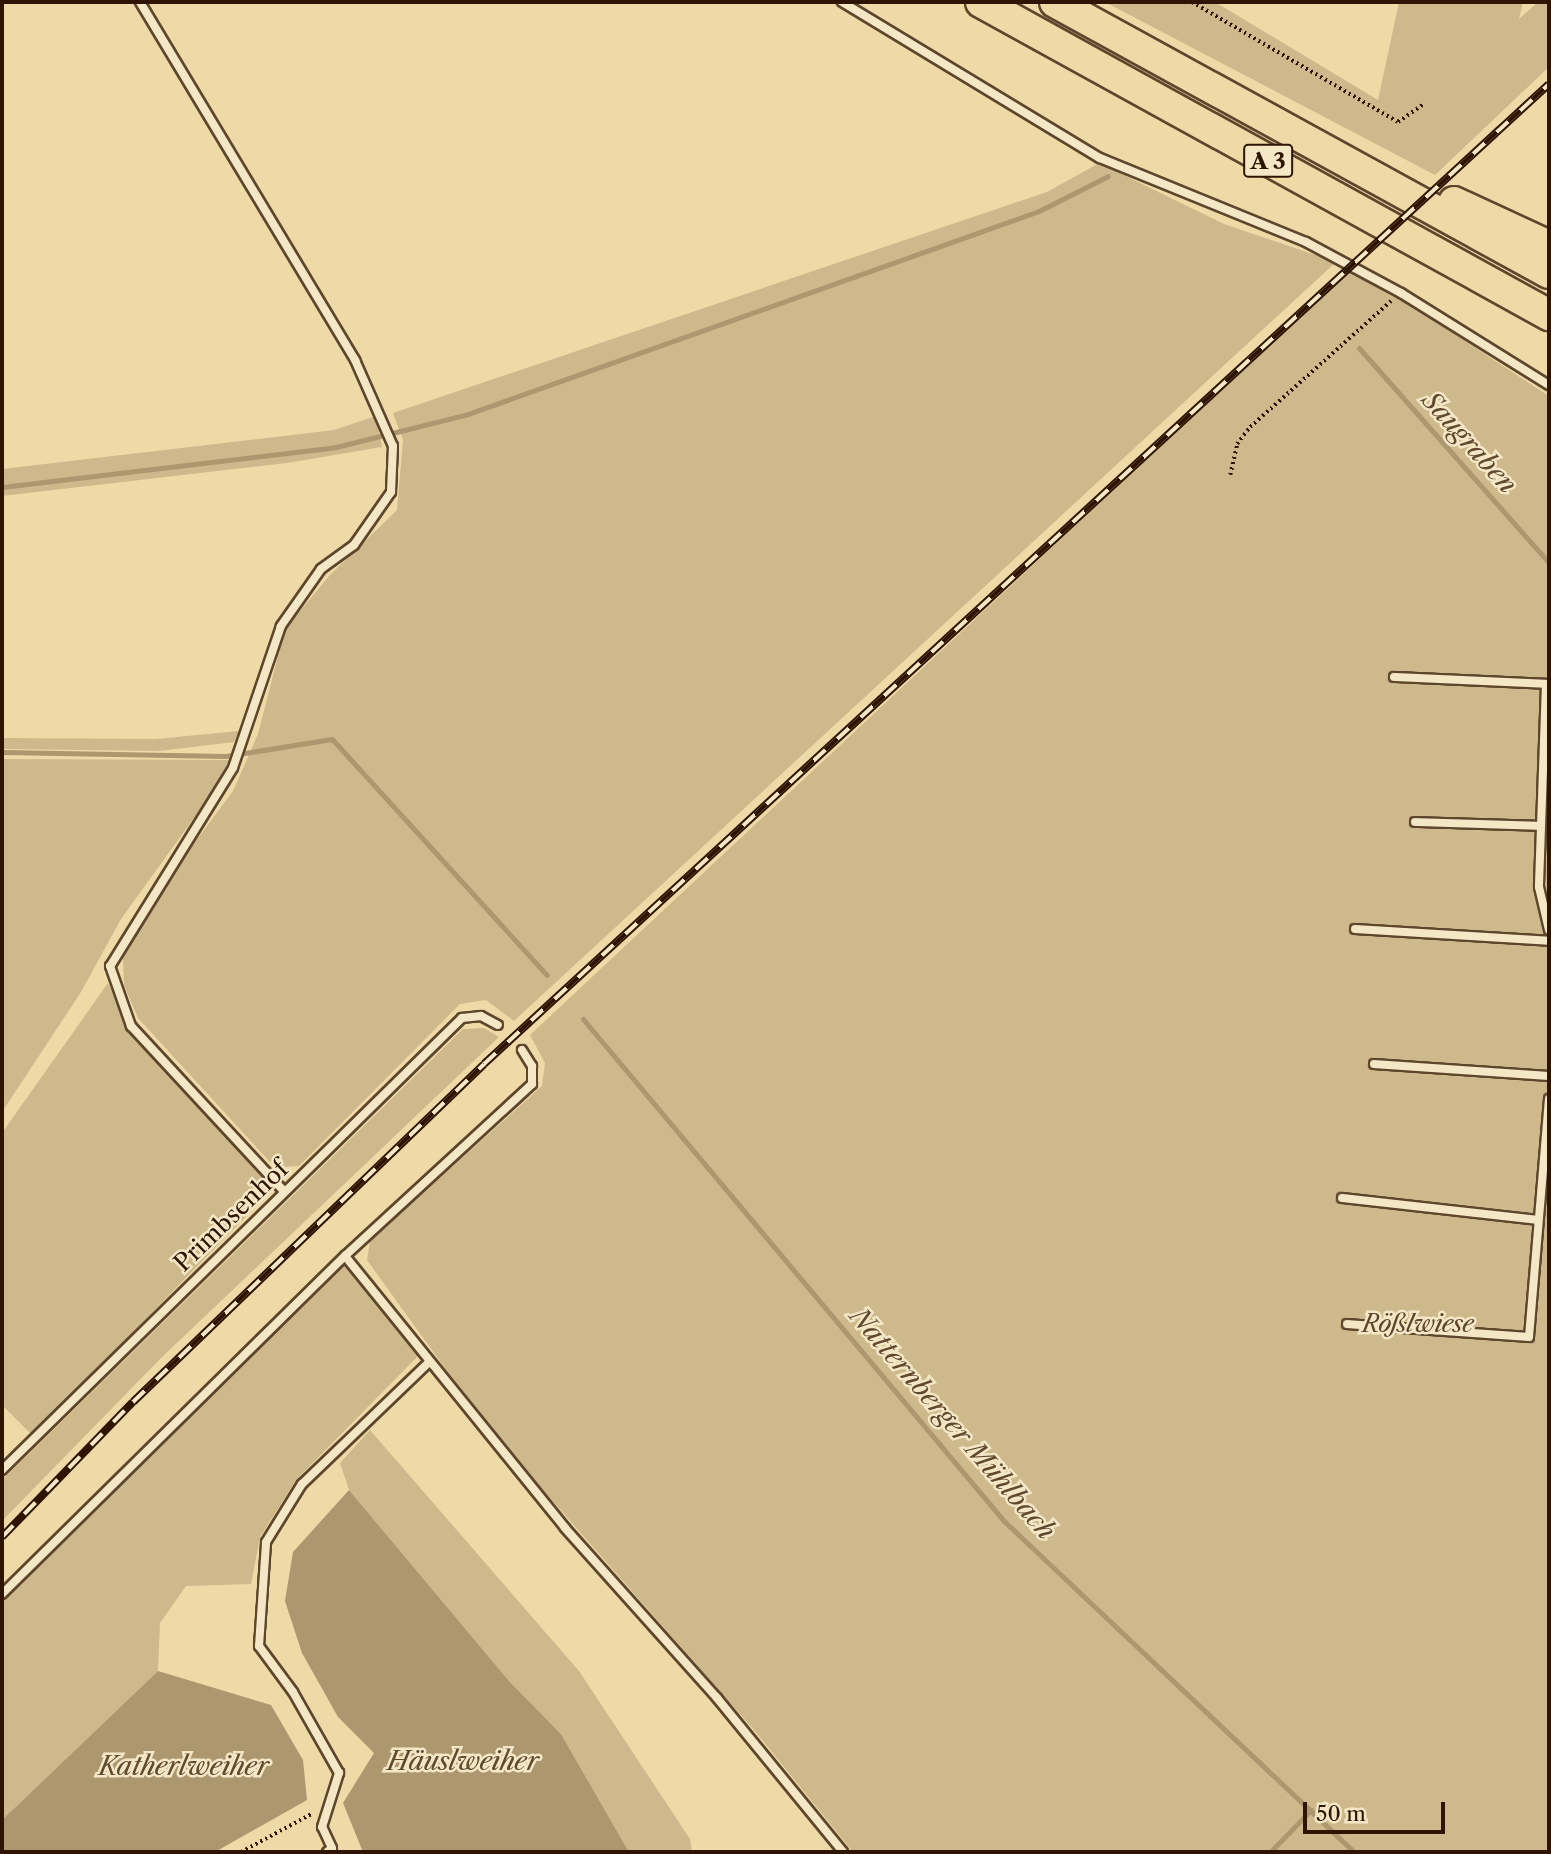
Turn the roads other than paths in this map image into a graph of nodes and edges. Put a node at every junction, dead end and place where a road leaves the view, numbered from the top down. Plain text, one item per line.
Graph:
1 (140, 2) edge
2 (842, 2) edge
3 (981, 2) edge
4 (1055, 2) edge
5 (1311, 144) junction
6 (1549, 246) edge
7 (1549, 274) edge
8 (1549, 315) edge
9 (1549, 385) edge
10 (1394, 677) dead end
11 (1545, 812) edge
12 (1415, 822) dead end
13 (1541, 826) junction
14 (1355, 929) dead end
15 (1549, 930) edge
16 (1549, 941) edge
17 (498, 1025) dead end
18 (522, 1049) dead end
19 (1374, 1064) dead end
20 (1549, 1076) edge
21 (1549, 1100) edge
22 (284, 1191) junction
23 (1342, 1198) dead end
24 (1537, 1220) junction
25 (345, 1256) junction
26 (1347, 1324) dead end
27 (429, 1362) junction
28 (2, 1470) edge
29 (2, 1594) edge
30 (327, 1852) edge
31 (843, 1852) edge

1 - 22 lane
2 - 9 lane
3 - 8 highway, A 3
4 - 5 highway, A 3
5 - 6 highway, A 3
5 - 7 highway, A 3
10 - 11 lane
11 - 13 lane
12 - 13 lane
13 - 15 lane
14 - 16 lane
17 - 22 lane, Primbsenhof
18 - 25 lane
19 - 20 lane
21 - 24 lane
22 - 28 lane, Primbsenhof
23 - 24 lane
24 - 26 lane
25 - 27 lane
25 - 29 lane
27 - 30 lane
27 - 31 lane

